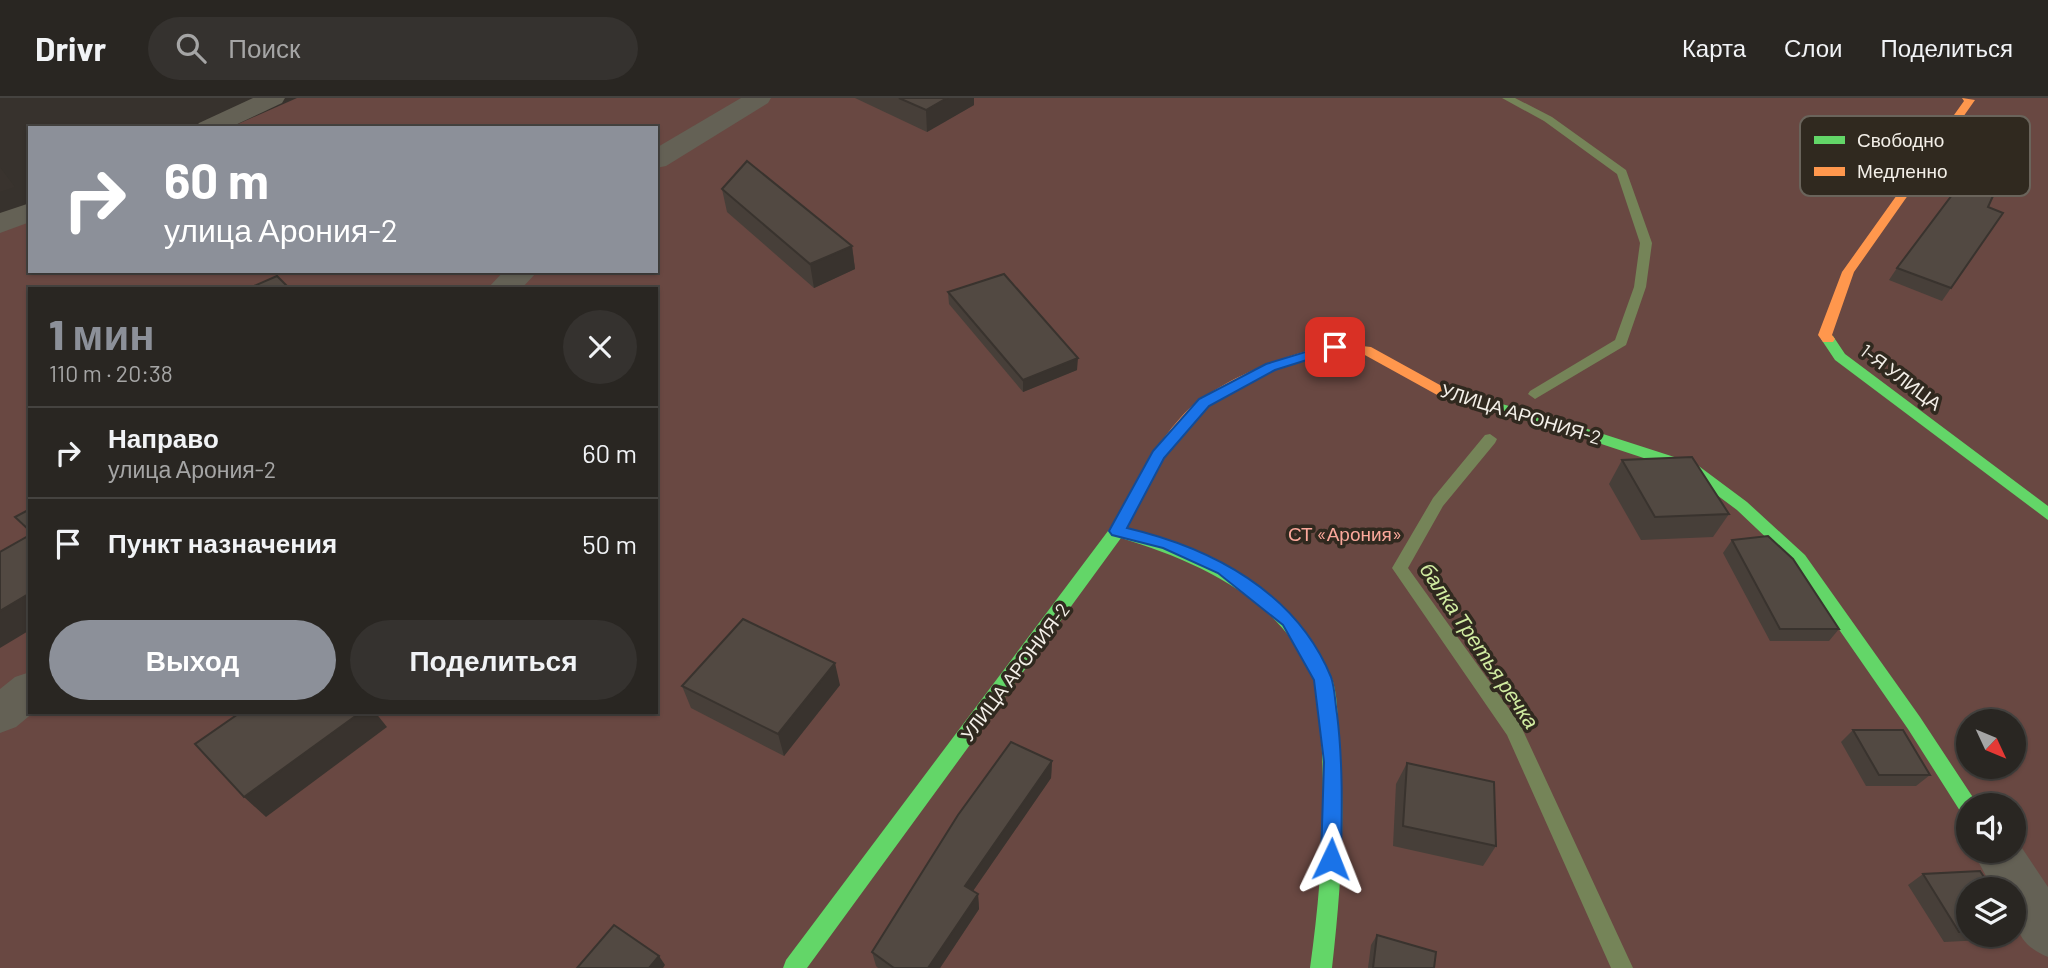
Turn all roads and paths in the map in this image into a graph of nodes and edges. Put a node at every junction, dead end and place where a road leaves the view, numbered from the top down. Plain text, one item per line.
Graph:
1 (273, 98) edge
2 (759, 98) edge
3 (1967, 98) edge
4 (1959, 116) edge
5 (212, 126) edge
6 (659, 157) edge
7 (1902, 196) edge
8 (28, 212) edge
9 (0, 224) edge
10 (521, 273) edge
11 (504, 287) edge
12 (2048, 514) edge
13 (1117, 531) junction
14 (28, 692) edge
15 (0, 714) edge
16 (1959, 793) edge
17 (2004, 863) edge
18 (2048, 932) edge
19 (794, 968) edge
20 (1321, 968) edge

1 - 5 street
2 - 6 street
3 - 4 street, 1-Я УЛИЦА
7 - 12 street, 1-Я УЛИЦА
8 - 9 street
10 - 11 street
13 - 16 street, УЛИЦА АРОНИЯ-2
13 - 19 street, УЛИЦА АРОНИЯ-2
13 - 20 street
14 - 15 street
17 - 18 street

